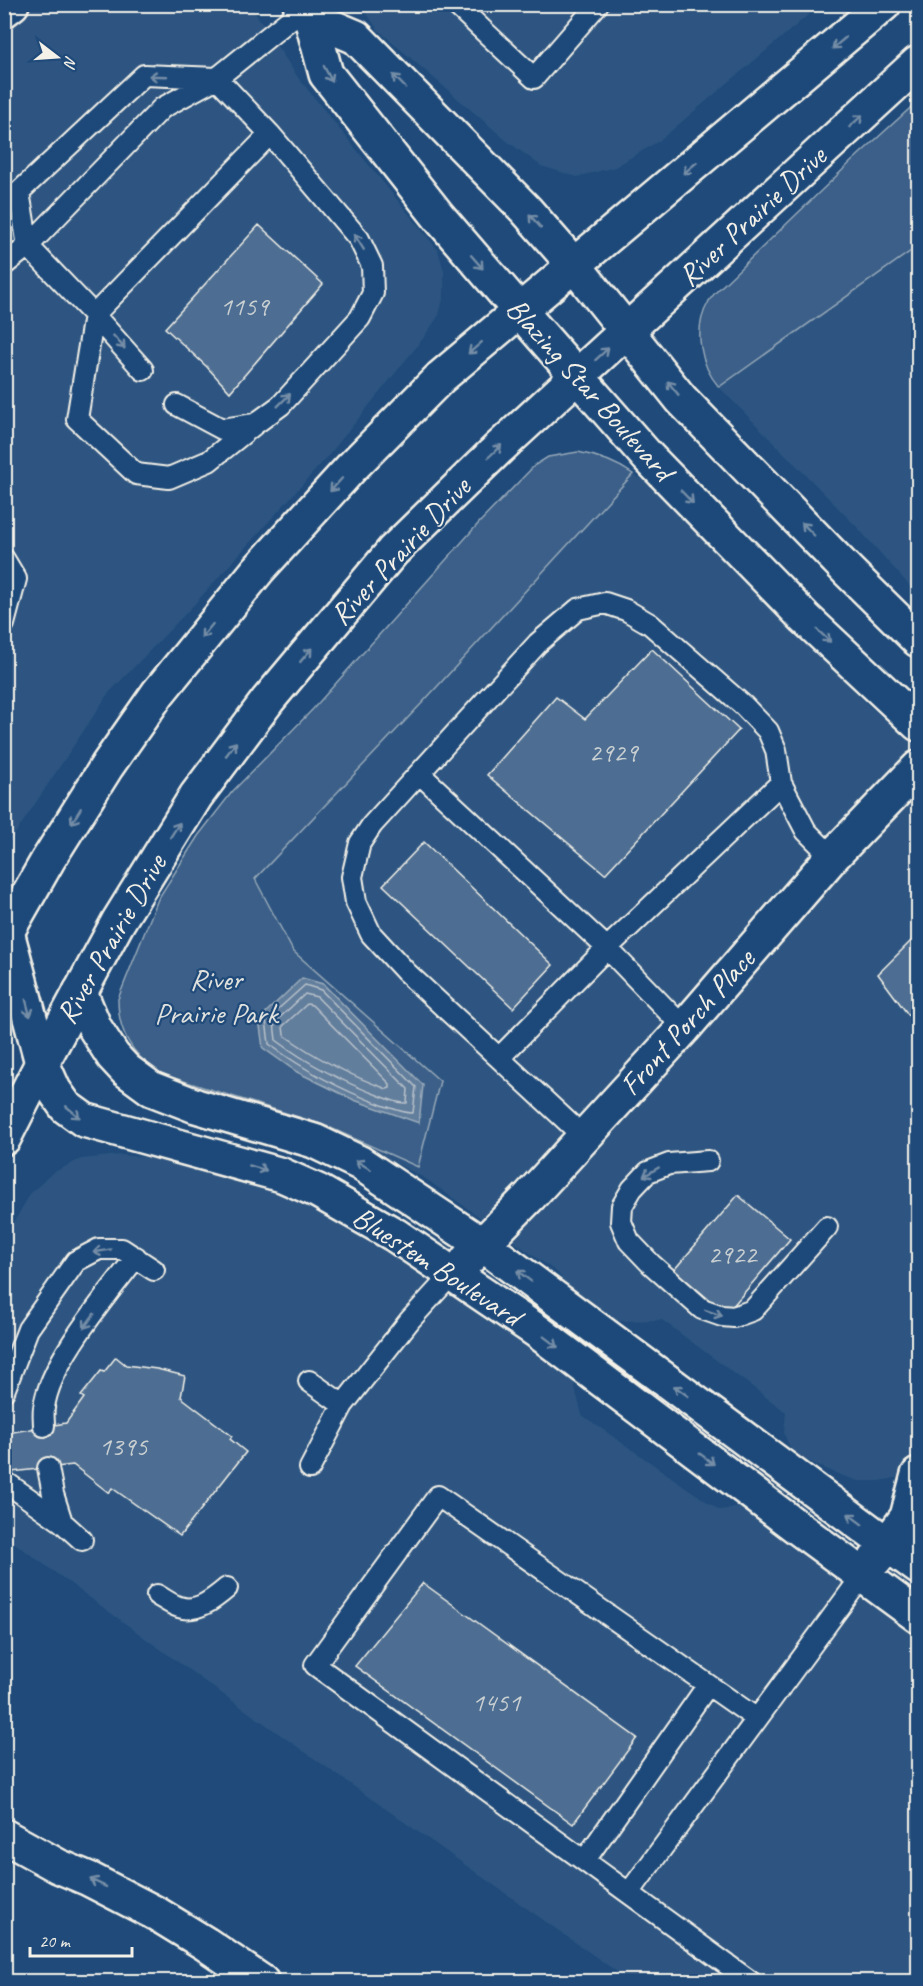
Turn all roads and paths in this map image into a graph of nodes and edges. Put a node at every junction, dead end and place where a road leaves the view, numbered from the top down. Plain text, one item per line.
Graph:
1 (12, 4) edge
2 (455, 4) edge
3 (598, 4) edge
4 (884, 4) edge
5 (306, 9) edge
6 (4, 10) edge
7 (918, 63) edge
8 (217, 78) junction
9 (270, 134) junction
10 (28, 246) junction
11 (4, 265) edge
12 (574, 265) junction
13 (519, 310) junction
14 (94, 315) junction
15 (628, 332) junction
16 (142, 370) dead end
17 (577, 376) junction
18 (177, 405) dead end
19 (255, 424) junction
20 (4, 559) edge
21 (4, 624) edge
22 (918, 640) edge
23 (918, 724) edge
24 (918, 768) edge
25 (420, 774) junction
26 (781, 783) junction
27 (832, 857) junction
28 (6, 934) edge
29 (607, 948) junction
30 (80, 992) junction
31 (684, 1028) junction
32 (500, 1058) junction
33 (42, 1063) junction
34 (584, 1137) junction
35 (4, 1138) edge
36 (708, 1161) dead end
37 (827, 1227) dead end
38 (483, 1245) junction
39 (136, 1257) junction
40 (154, 1270) dead end
41 (452, 1274) junction
42 (309, 1381) dead end
43 (4, 1391) edge
44 (343, 1405) junction
45 (44, 1426) dead end
46 (48, 1468) dead end
47 (310, 1468) dead end
48 (918, 1475) edge
49 (4, 1481) edge
50 (913, 1515) edge
51 (62, 1522) junction
52 (82, 1540) dead end
53 (887, 1544) junction
54 (918, 1567) edge
55 (863, 1575) junction
56 (227, 1588) dead end
57 (157, 1595) dead end
58 (918, 1616) edge
59 (708, 1685) junction
60 (757, 1719) junction
61 (4, 1836) edge
62 (4, 1855) edge
63 (585, 1860) junction
64 (58, 1866) junction
65 (629, 1893) junction
66 (262, 1982) edge
67 (751, 1982) edge

1 - 6 main road
2 - 3 lane
4 -> 12 main road
5 - 8 lane
12 -> 5 main road, Blazing Star Boulevard
5 -> 13 main road, Blazing Star Boulevard
15 -> 7 main road, River Prairie Drive
8 - 9 lane
8 - 10 lane
8 -> 10 lane
9 - 14 lane
19 -> 9 lane
10 - 11 lane
10 - 14 lane
12 - 13 main road
12 - 15 main road, Blazing Star Boulevard
13 - 17 main road, Blazing Star Boulevard
13 -> 28 main road
14 -> 16 lane
14 - 19 lane
17 -> 15 main road, River Prairie Drive
22 -> 15 main road, Blazing Star Boulevard
17 -> 23 main road, Blazing Star Boulevard
30 -> 17 main road, River Prairie Drive
18 - 19 lane
20 - 21 lane
24 - 27 main road, Front Porch Place
25 - 26 lane
25 - 29 lane
25 - 32 lane
26 - 27 lane
26 - 29 lane
27 - 31 main road, Front Porch Place
28 -> 33 main road, Bluestem Boulevard
29 - 31 lane
29 - 32 lane
30 - 33 main road, River Prairie Drive
38 -> 30 main road, Bluestem Boulevard
31 - 34 main road, Front Porch Place
32 - 34 lane
33 - 35 main road, River Prairie Drive
33 -> 41 main road, Bluestem Boulevard
34 - 38 main road, Front Porch Place
36 -> 37 lane
38 - 41 main road, Front Porch Place
53 -> 38 main road, Bluestem Boulevard
39 - 40 lane
39 -> 43 lane
39 -> 45 lane
41 - 44 lane
41 -> 55 main road, Bluestem Boulevard
42 - 44 lane
44 - 47 lane
46 - 51 lane
48 - 50 main road
49 - 51 lane
50 - 53 main road
51 - 52 lane
53 - 54 main road, Bluestem Boulevard
53 - 55 main road
55 - 58 main road, Bluestem Boulevard
55 - 60 lane
56 - 57 lane
59 - 60 lane
59 - 63 lane
59 - 63 lane
60 - 65 lane
61 - 64 main road
62 - 64 main road
63 - 65 lane
66 -> 64 main road
65 - 67 lane

